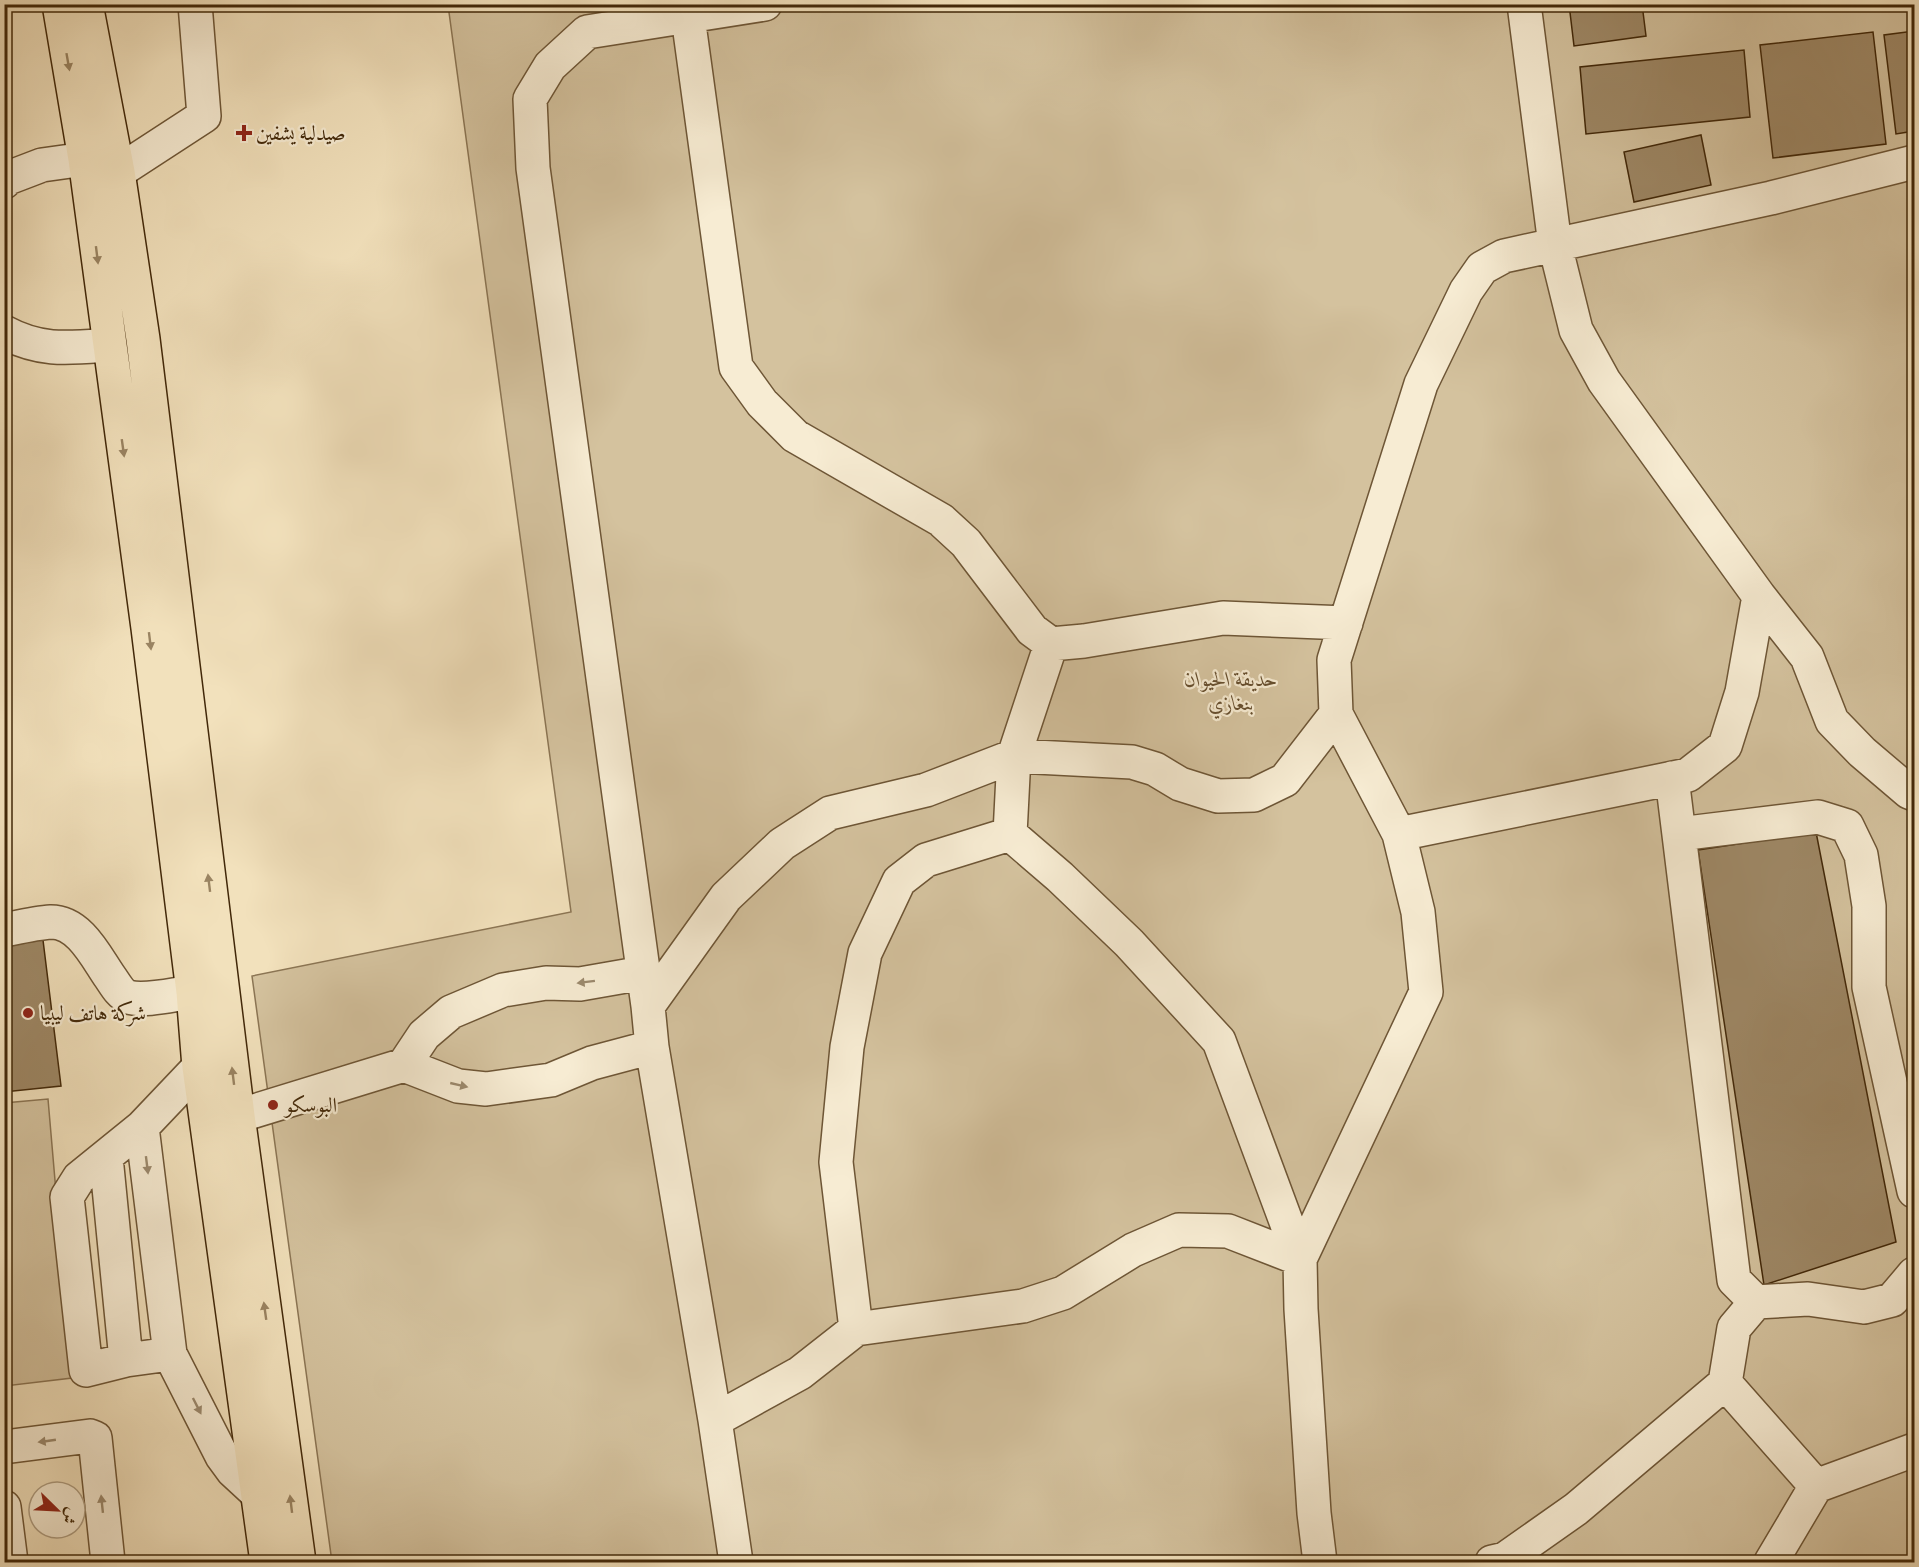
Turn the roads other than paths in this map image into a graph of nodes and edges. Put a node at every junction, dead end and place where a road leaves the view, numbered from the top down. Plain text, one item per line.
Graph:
1 (59, 4) edge
2 (86, 4) edge
3 (195, 4) edge
4 (765, 4) edge
5 (1524, 4) edge
6 (688, 16) junction
7 (85, 159) junction
8 (1914, 162) edge
9 (118, 172) junction
10 (4, 182) edge
11 (1555, 245) junction
12 (4, 332) edge
13 (109, 345) junction
14 (1759, 596) junction
15 (1346, 623) junction
16 (1051, 644) junction
17 (1336, 714) junction
18 (1014, 756) junction
19 (1672, 778) junction
20 (1914, 794) edge
21 (1010, 834) junction
22 (1399, 834) junction
23 (1679, 834) junction
24 (4, 930) edge
25 (643, 973) junction
26 (193, 992) junction
27 (648, 1006) junction
28 (652, 1047) junction
29 (404, 1065) junction
30 (199, 1067) junction
31 (238, 1116) junction
32 (142, 1127) junction
33 (1914, 1191) edge
34 (1300, 1259) junction
35 (1914, 1274) edge
36 (1756, 1302) junction
37 (856, 1329) junction
38 (170, 1354) junction
39 (1725, 1383) junction
40 (715, 1420) junction
41 (4, 1447) edge
42 (1914, 1450) edge
43 (1816, 1486) junction
44 (259, 1495) junction
45 (4, 1507) edge
46 (11, 1563) edge
47 (108, 1563) edge
48 (267, 1563) edge
49 (299, 1563) edge
50 (736, 1563) edge
51 (1320, 1563) edge
52 (1492, 1563) edge
53 (1771, 1563) edge

1 -> 7 main road
2 - 9 main road
3 - 9 lane
4 - 6 lane
5 - 11 lane
6 - 16 lane
6 - 25 lane
7 - 10 lane
7 -> 13 main road
8 - 11 lane
31 -> 9 main road
11 - 14 lane
11 - 15 lane
12 - 13 lane
13 -> 26 main road
14 - 19 lane
14 - 20 lane
15 - 16 lane
15 - 17 lane
16 - 18 lane
17 - 18 lane
17 - 22 lane
18 - 21 lane
18 - 27 lane
19 - 22 lane
19 - 23 lane
21 - 34 lane
21 - 37 lane
22 - 34 lane
23 - 33 lane
23 - 36 lane
24 - 26 lane
25 - 27 lane
25 -> 29 lane
26 - 30 main road
27 - 28 lane
29 -> 28 lane
28 - 40 lane
29 - 31 lane
30 - 32 lane
30 - 44 main road
49 -> 31 main road
32 -> 38 lane
32 - 38 lane
34 - 37 lane
34 - 51 lane
35 - 36 lane
36 - 39 lane
37 - 40 lane
38 -> 44 lane
39 - 43 lane
39 - 52 lane
40 - 50 lane
47 -> 41 lane
42 - 43 lane
43 - 53 lane
44 - 48 main road
45 - 46 lane

